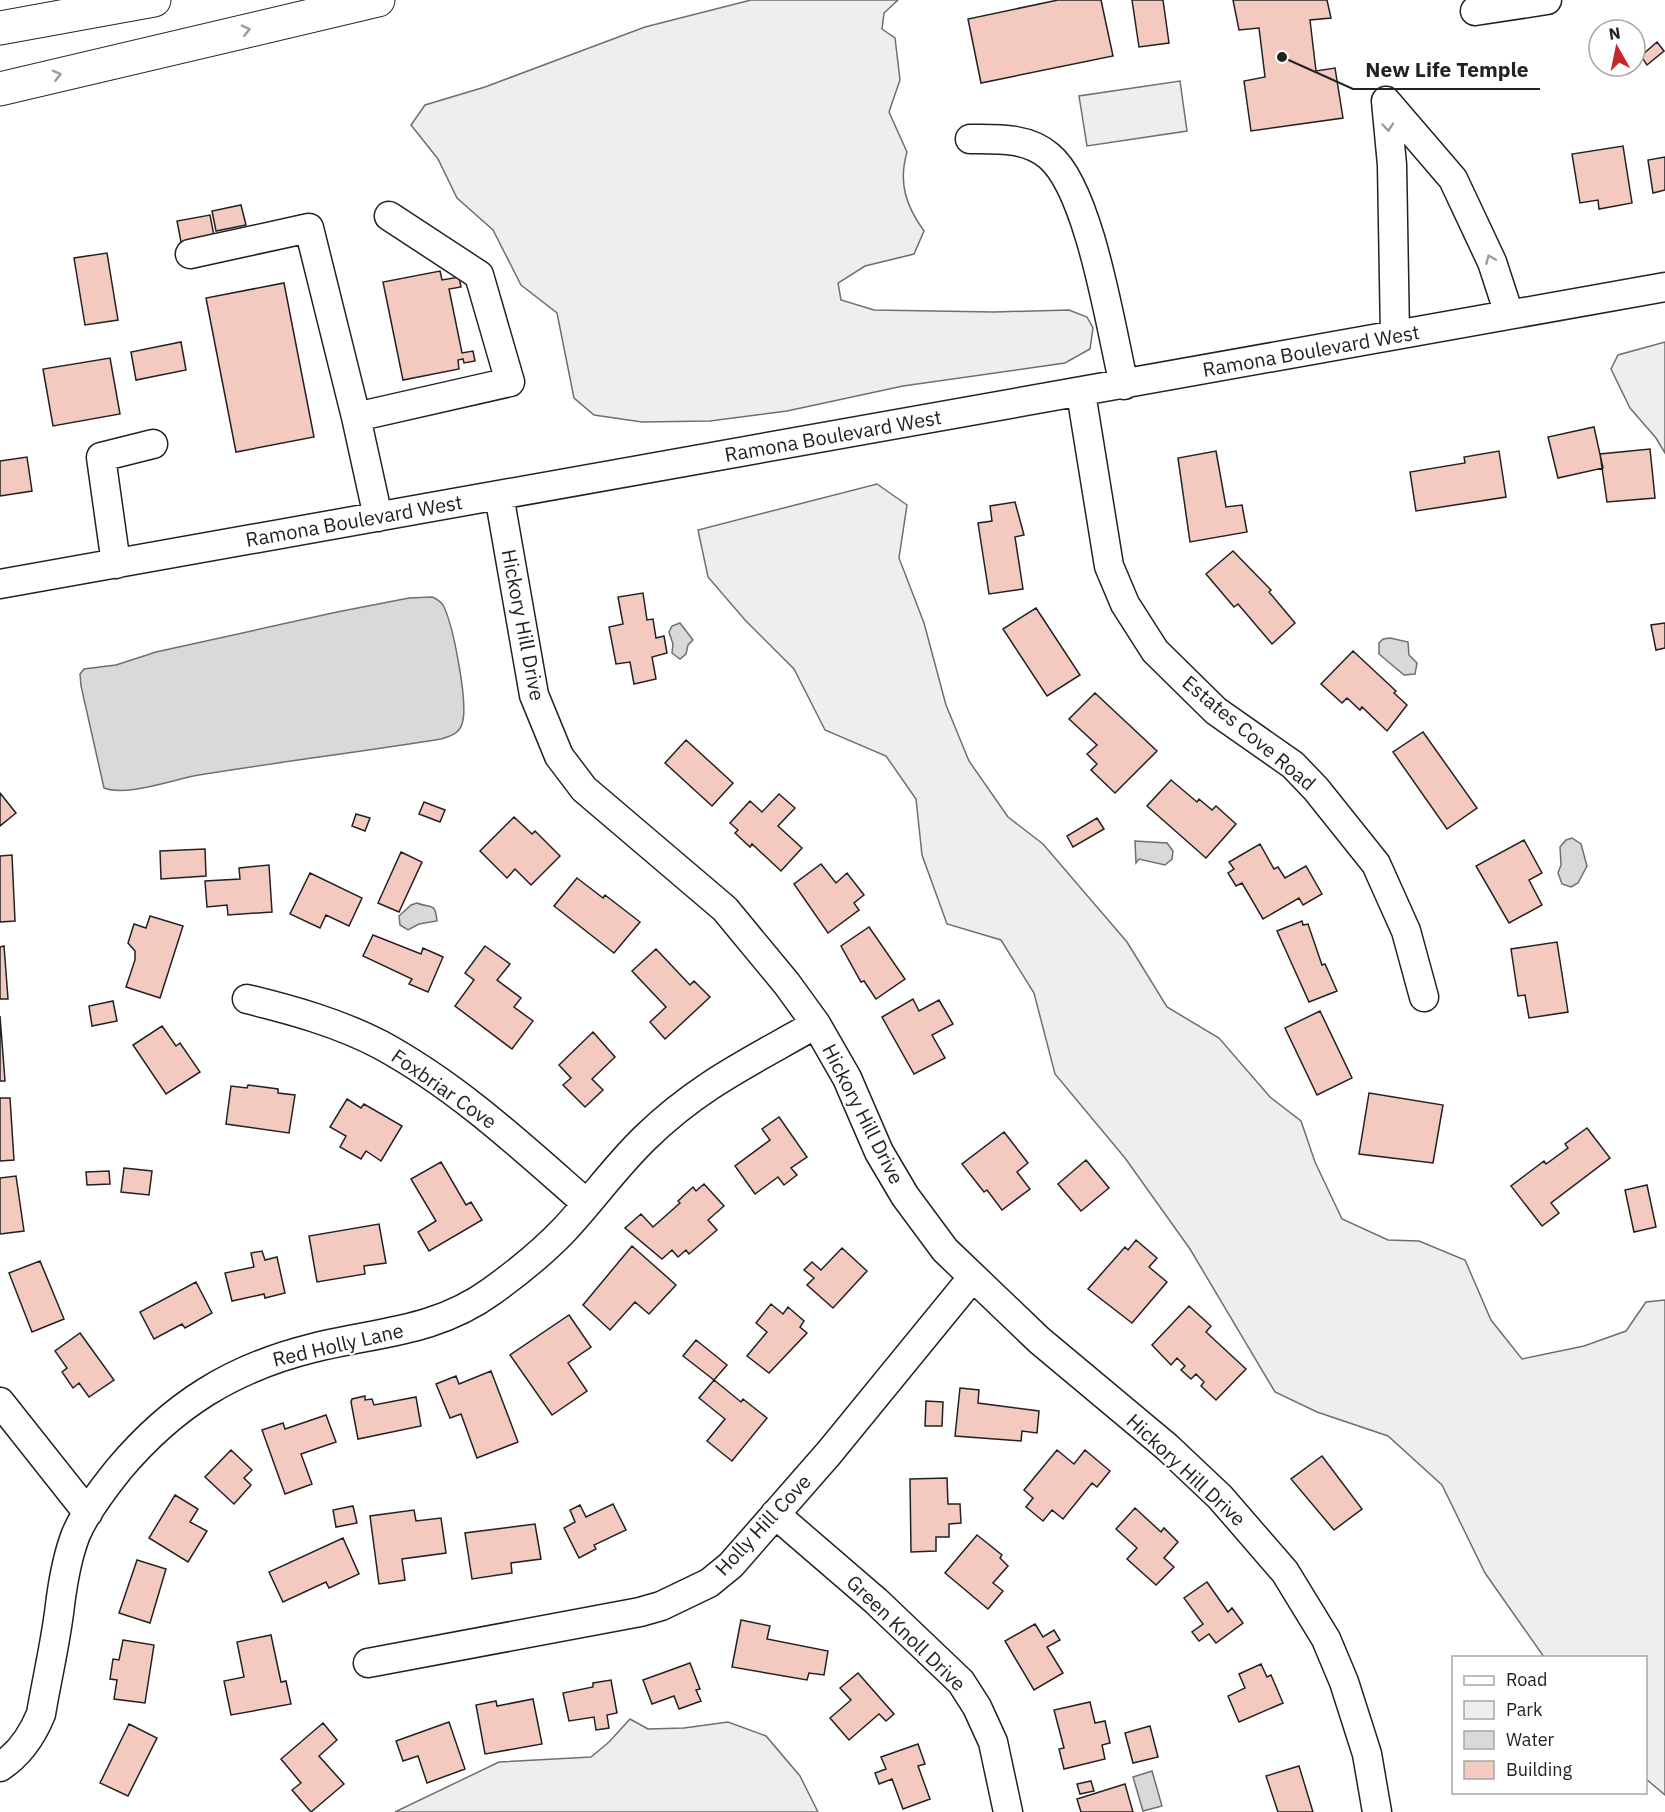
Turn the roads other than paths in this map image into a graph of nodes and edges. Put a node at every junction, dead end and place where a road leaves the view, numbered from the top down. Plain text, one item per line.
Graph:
1 (154, 0) edge
2 (378, 0) edge
3 (1547, 0) edge
4 (1475, 11) dead end
5 (0, 28) edge
6 (0, 89) edge
7 (970, 139) dead end
8 (389, 216) dead end
9 (190, 254) dead end
10 (1665, 287) edge
11 (1509, 314) junction
12 (1395, 335) junction
13 (1124, 385) junction
14 (1081, 393) junction
15 (357, 417) junction
16 (153, 444) dead end
17 (499, 495) junction
18 (378, 517) junction
19 (116, 564) junction
20 (0, 584) edge
21 (1424, 997) dead end
22 (247, 999) dead end
23 (816, 1024) junction
24 (586, 1203) junction
25 (972, 1278) junction
26 (0, 1402) edge
27 (88, 1513) junction
28 (775, 1514) junction
29 (368, 1663) dead end
30 (0, 1767) edge
31 (1008, 1812) edge
32 (1377, 1812) edge

1 - 5 highway
6 -> 2 highway
3 - 4 street
7 - 13 street
8 - 15 street
9 - 15 street
10 - 11 street, Ramona Boulevard West
11 - 12 street, Ramona Boulevard West
11 -> 12 street
12 - 13 street, Ramona Boulevard West
13 - 14 street, Ramona Boulevard West
14 - 17 street, Ramona Boulevard West
14 - 21 street, Estates Cove Road
15 - 18 street
16 - 19 street
17 - 18 street, Ramona Boulevard West
17 - 23 street, Hickory Hill Drive
18 - 19 street, Ramona Boulevard West
19 - 20 street, Ramona Boulevard West
22 - 24 street, Foxbriar Cove
23 - 24 street, Red Holly Lane
23 - 25 street, Hickory Hill Drive
24 - 27 street, Red Holly Lane
25 - 28 street, Holly Hill Cove
25 - 32 street, Hickory Hill Drive
26 - 27 street
27 - 30 street, Red Holly Lane
28 - 29 street, Holly Hill Cove
28 - 31 street, Green Knoll Drive

